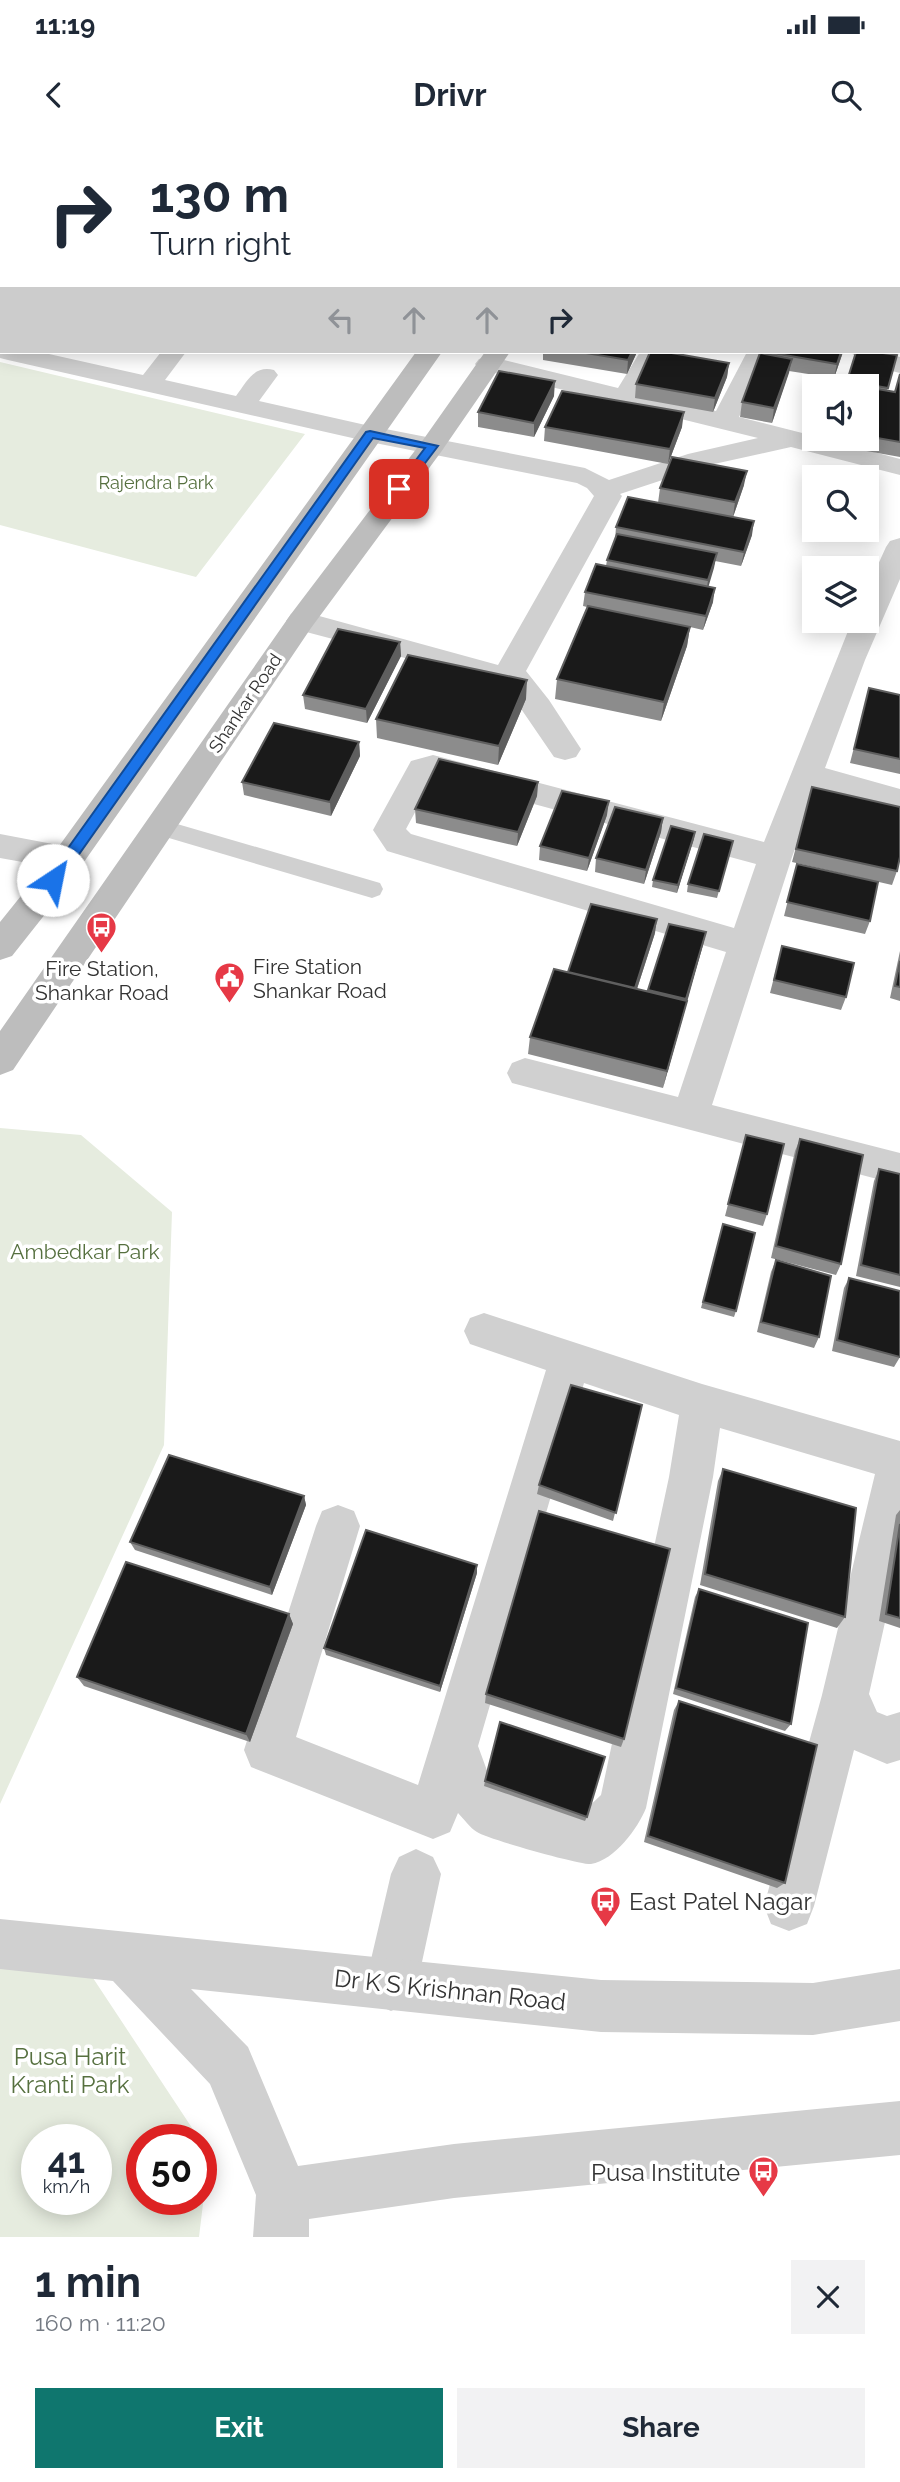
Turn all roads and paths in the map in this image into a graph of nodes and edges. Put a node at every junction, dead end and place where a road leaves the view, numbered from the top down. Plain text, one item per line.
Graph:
1 (17, 354) edge
2 (172, 354) edge
3 (428, 354) edge
4 (651, 354) edge
5 (758, 354) edge
6 (866, 354) edge
7 (493, 358) edge
8 (900, 365) edge
9 (265, 375) dead end
10 (149, 384) junction
11 (625, 397) junction
12 (243, 405) junction
13 (724, 421) junction
14 (370, 434) junction
15 (791, 438) junction
16 (432, 446) junction
17 (900, 467) edge
18 (605, 490) junction
19 (900, 547) edge
20 (301, 621) junction
21 (510, 671) junction
22 (565, 749) dead end
23 (806, 774) junction
24 (900, 800) edge
25 (160, 827) junction
26 (0, 846) edge
27 (775, 857) junction
28 (60, 869) junction
29 (372, 889) dead end
30 (110, 897) junction
31 (747, 945) junction
32 (0, 947) edge
33 (0, 1060) edge
34 (525, 1073) dead end
35 (690, 1115) junction
36 (900, 1169) edge
37 (484, 1331) dead end
38 (570, 1359) junction
39 (702, 1403) junction
40 (900, 1461) edge
41 (338, 1526) dead end
42 (845, 1695) junction
43 (900, 1736) edge
44 (454, 1746) junction
45 (416, 1874) dead end
46 (789, 1906) edge
47 (0, 1944) edge
48 (125, 1957) junction
49 (391, 1984) junction
50 (900, 1995) edge
51 (900, 2128) edge
52 (282, 2216) edge

1 - 10 street
2 - 10 street
3 - 14 main road
4 - 11 street
5 - 13 street
6 - 8 street
7 - 11 street
7 - 16 main road, Shankar Road
9 - 12 street
10 - 12 street
11 - 13 street
12 - 14 street
13 - 15 street
14 - 16 street
14 - 28 main road
15 - 17 street
15 - 18 street
16 - 18 street
16 - 20 main road, Shankar Road
18 - 21 street
19 - 23 street
20 - 21 street
20 - 25 main road, Shankar Road
21 - 22 street
23 - 24 street
23 - 27 street
25 - 29 lane
25 - 30 main road, Shankar Road
26 - 28 street
27 - 31 street
27 - 31 street
28 - 30 main road
28 - 32 main road
30 - 33 main road, Shankar Road
31 - 35 street
34 - 35 street
35 - 36 street
37 - 38 street
38 - 39 street
38 - 44 street
39 - 40 street
39 - 44 street
40 - 42 street
41 - 44 street
42 - 43 street
42 - 46 street
45 - 49 street
47 - 48 street, Dr K S Krishnan Road
48 - 49 street, Dr K S Krishnan Road
48 - 52 street
49 - 50 street, Dr K S Krishnan Road
51 - 52 street

